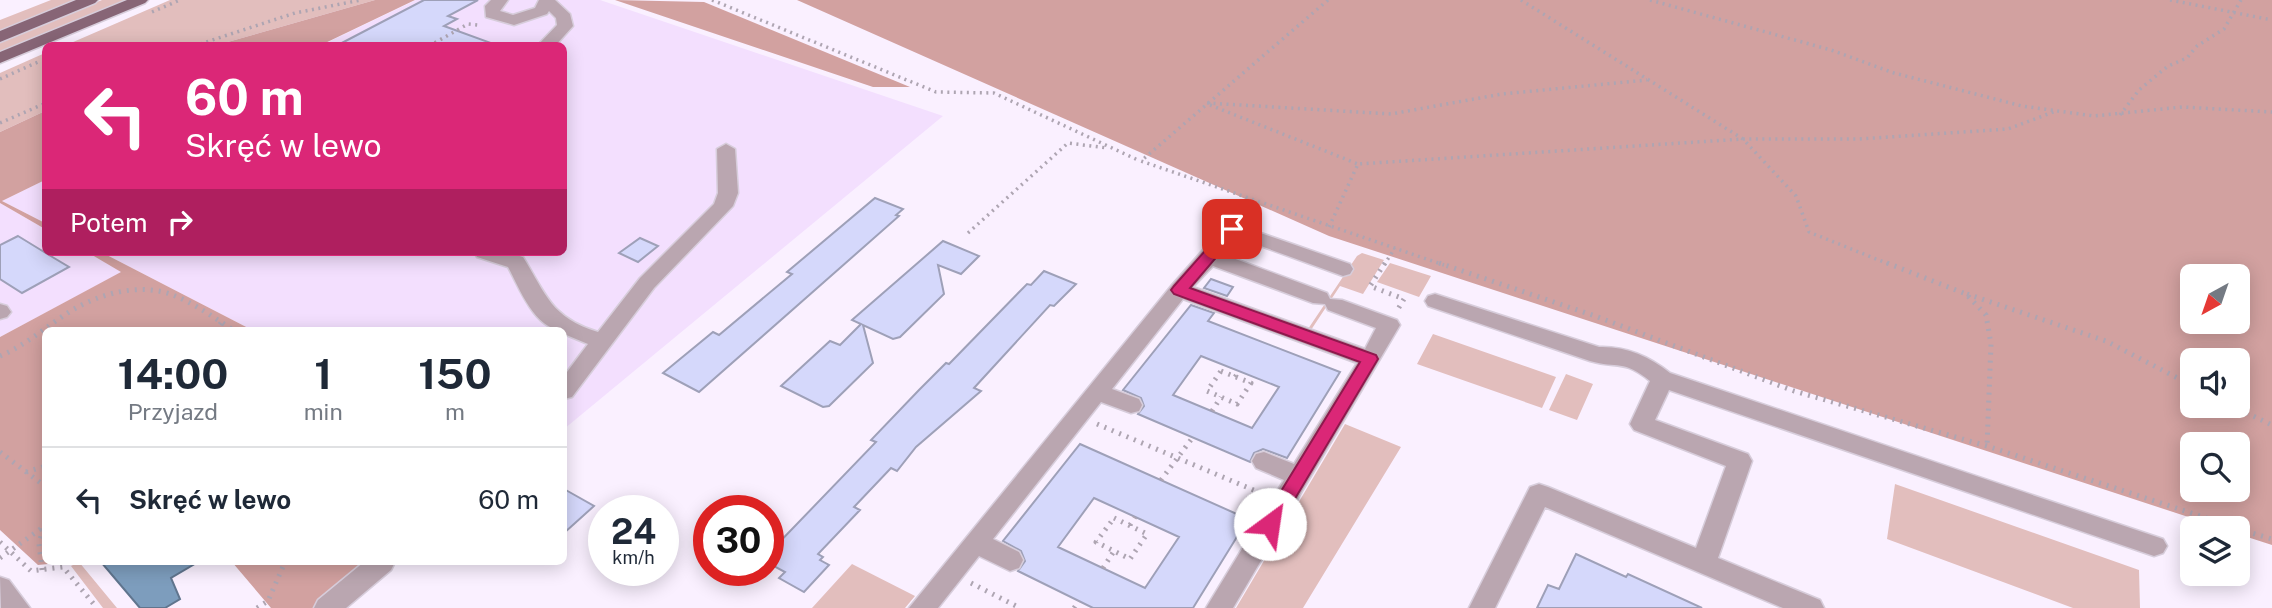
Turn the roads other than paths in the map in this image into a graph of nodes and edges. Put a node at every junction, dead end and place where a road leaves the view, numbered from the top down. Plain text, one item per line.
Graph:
1 (90, 0) edge
2 (140, 0) edge
3 (500, 0) edge
4 (548, 1) edge
5 (0, 37) edge
6 (549, 42) edge
7 (0, 58) edge
8 (726, 149) dead end
9 (497, 256) edge
10 (1209, 257) junction
11 (1343, 268) dead end
12 (1179, 290) junction
13 (1435, 301) dead end
14 (603, 341) junction
15 (1370, 359) junction
16 (1662, 379) junction
17 (567, 387) edge
18 (1097, 391) junction
19 (1131, 405) dead end
20 (1264, 461) dead end
21 (1299, 476) junction
22 (975, 542) junction
23 (2154, 546) dead end
24 (1010, 560) dead end
25 (1703, 563) junction
26 (378, 565) edge
27 (0, 588) edge
28 (17, 608) edge
29 (327, 608) edge
30 (922, 608) edge
31 (1219, 608) edge
32 (1482, 608) edge
33 (1811, 608) edge

1 - 5 main road
2 - 7 main road
3 - 4 street
4 - 6 street
8 - 14 street
9 - 14 street
10 - 11 street
10 - 12 street
10 - 15 street
12 - 15 street
12 - 18 street
13 - 16 street
14 - 17 street
15 - 21 street
16 - 23 street
16 - 25 street
18 - 19 street
18 - 22 street
20 - 21 street
21 - 31 street
22 - 24 street
22 - 30 street
25 - 32 street
25 - 33 street
26 - 29 street
27 - 28 street

